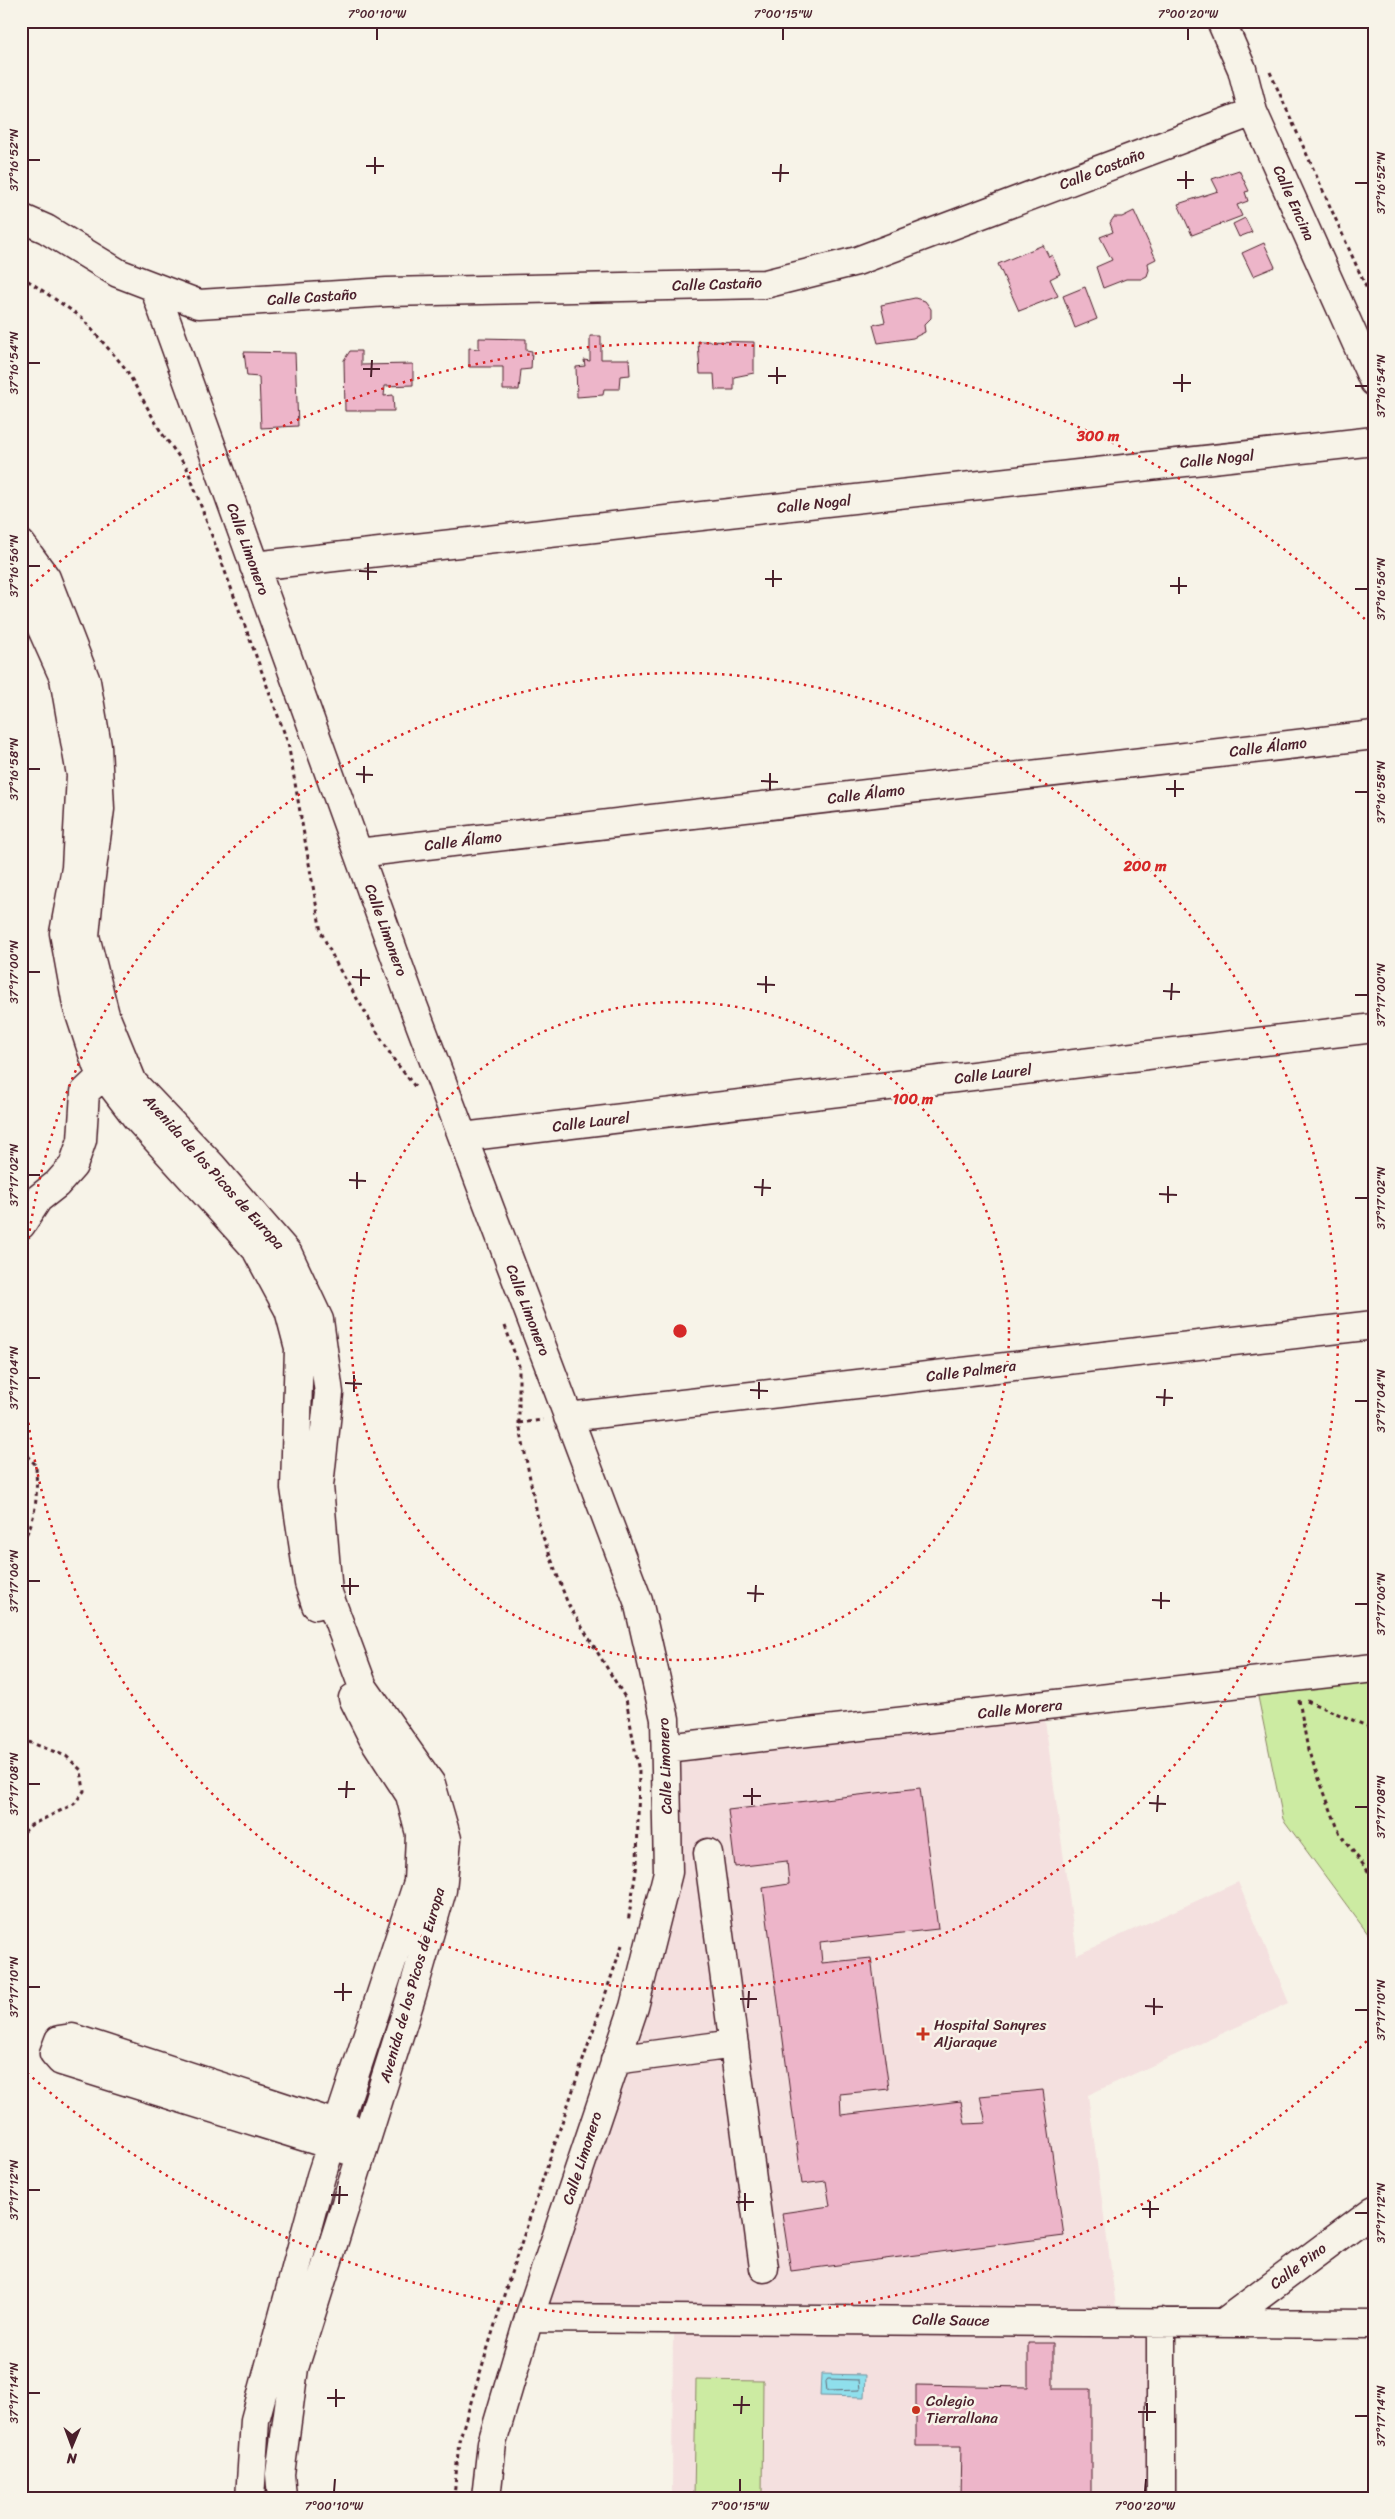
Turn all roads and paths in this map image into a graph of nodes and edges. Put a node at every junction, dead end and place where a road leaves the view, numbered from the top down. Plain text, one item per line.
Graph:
1 (1221, 21) edge
2 (1267, 66) dead end
3 (1253, 112) junction
4 (21, 218) edge
5 (21, 276) edge
6 (154, 287) junction
7 (1374, 305) edge
8 (1374, 382) edge
9 (1374, 441) edge
10 (21, 544) edge
11 (254, 566) junction
12 (21, 582) edge
13 (1374, 735) edge
14 (358, 854) junction
15 (1374, 1028) edge
16 (114, 1069) junction
17 (417, 1090) dead end
18 (463, 1137) junction
19 (21, 1225) edge
20 (504, 1322) dead end
21 (1374, 1325) edge
22 (568, 1417) junction
23 (21, 1450) edge
24 (21, 1543) edge
25 (1374, 1668) edge
26 (1374, 1729) edge
27 (21, 1739) edge
28 (666, 1748) junction
29 (21, 1835) edge
30 (708, 1853) dead end
31 (1374, 1879) edge
32 (628, 1923) dead end
33 (623, 1942) dead end
34 (734, 2044) junction
35 (615, 2060) junction
36 (334, 2135) junction
37 (364, 2144) junction
38 (1374, 2210) edge
39 (764, 2268) dead end
40 (529, 2318) junction
41 (1161, 2322) junction
42 (1223, 2323) junction
43 (1374, 2324) edge
44 (21, 2490) edge
45 (32, 2498) edge
46 (250, 2498) edge
47 (282, 2498) edge
48 (454, 2498) edge
49 (486, 2498) edge
50 (1161, 2498) edge

1 - 3 street, Calle Encina
2 - 7 path
3 - 6 street, Calle Castaño
3 - 8 street, Calle Encina
4 - 6 street
5 - 17 path
6 - 11 street, Calle Limonero
9 - 11 street, Calle Nogal
10 - 16 street, Avenida de los Picos de Europa
11 - 14 street, Calle Limonero
12 - 16 street, Avenida de los Picos de Europa
13 - 14 street, Calle Álamo
14 - 18 street, Calle Limonero
15 - 18 street, Calle Laurel
16 - 19 street
16 - 36 street, Avenida de los Picos de Europa
16 - 37 street, Avenida de los Picos de Europa
18 - 22 street, Calle Limonero
20 - 32 path
21 - 22 street, Calle Palmera
22 - 28 street, Calle Limonero
23 - 24 path
25 - 28 street, Calle Morera
26 - 31 path
27 - 29 path
28 - 35 street, Calle Limonero
30 - 34 street
33 - 48 path
34 - 35 street
34 - 39 street
35 - 40 street, Calle Limonero
36 - 36 street
36 - 37 street
36 - 46 street, Avenida de los Picos de Europa
37 - 47 street, Avenida de los Picos de Europa
38 - 42 street, Calle Pino
40 - 41 street, Calle Sauce
40 - 49 street, Calle Limonero
41 - 42 street, Calle Sauce
41 - 50 street
42 - 43 street, Calle Sauce
44 - 45 path

